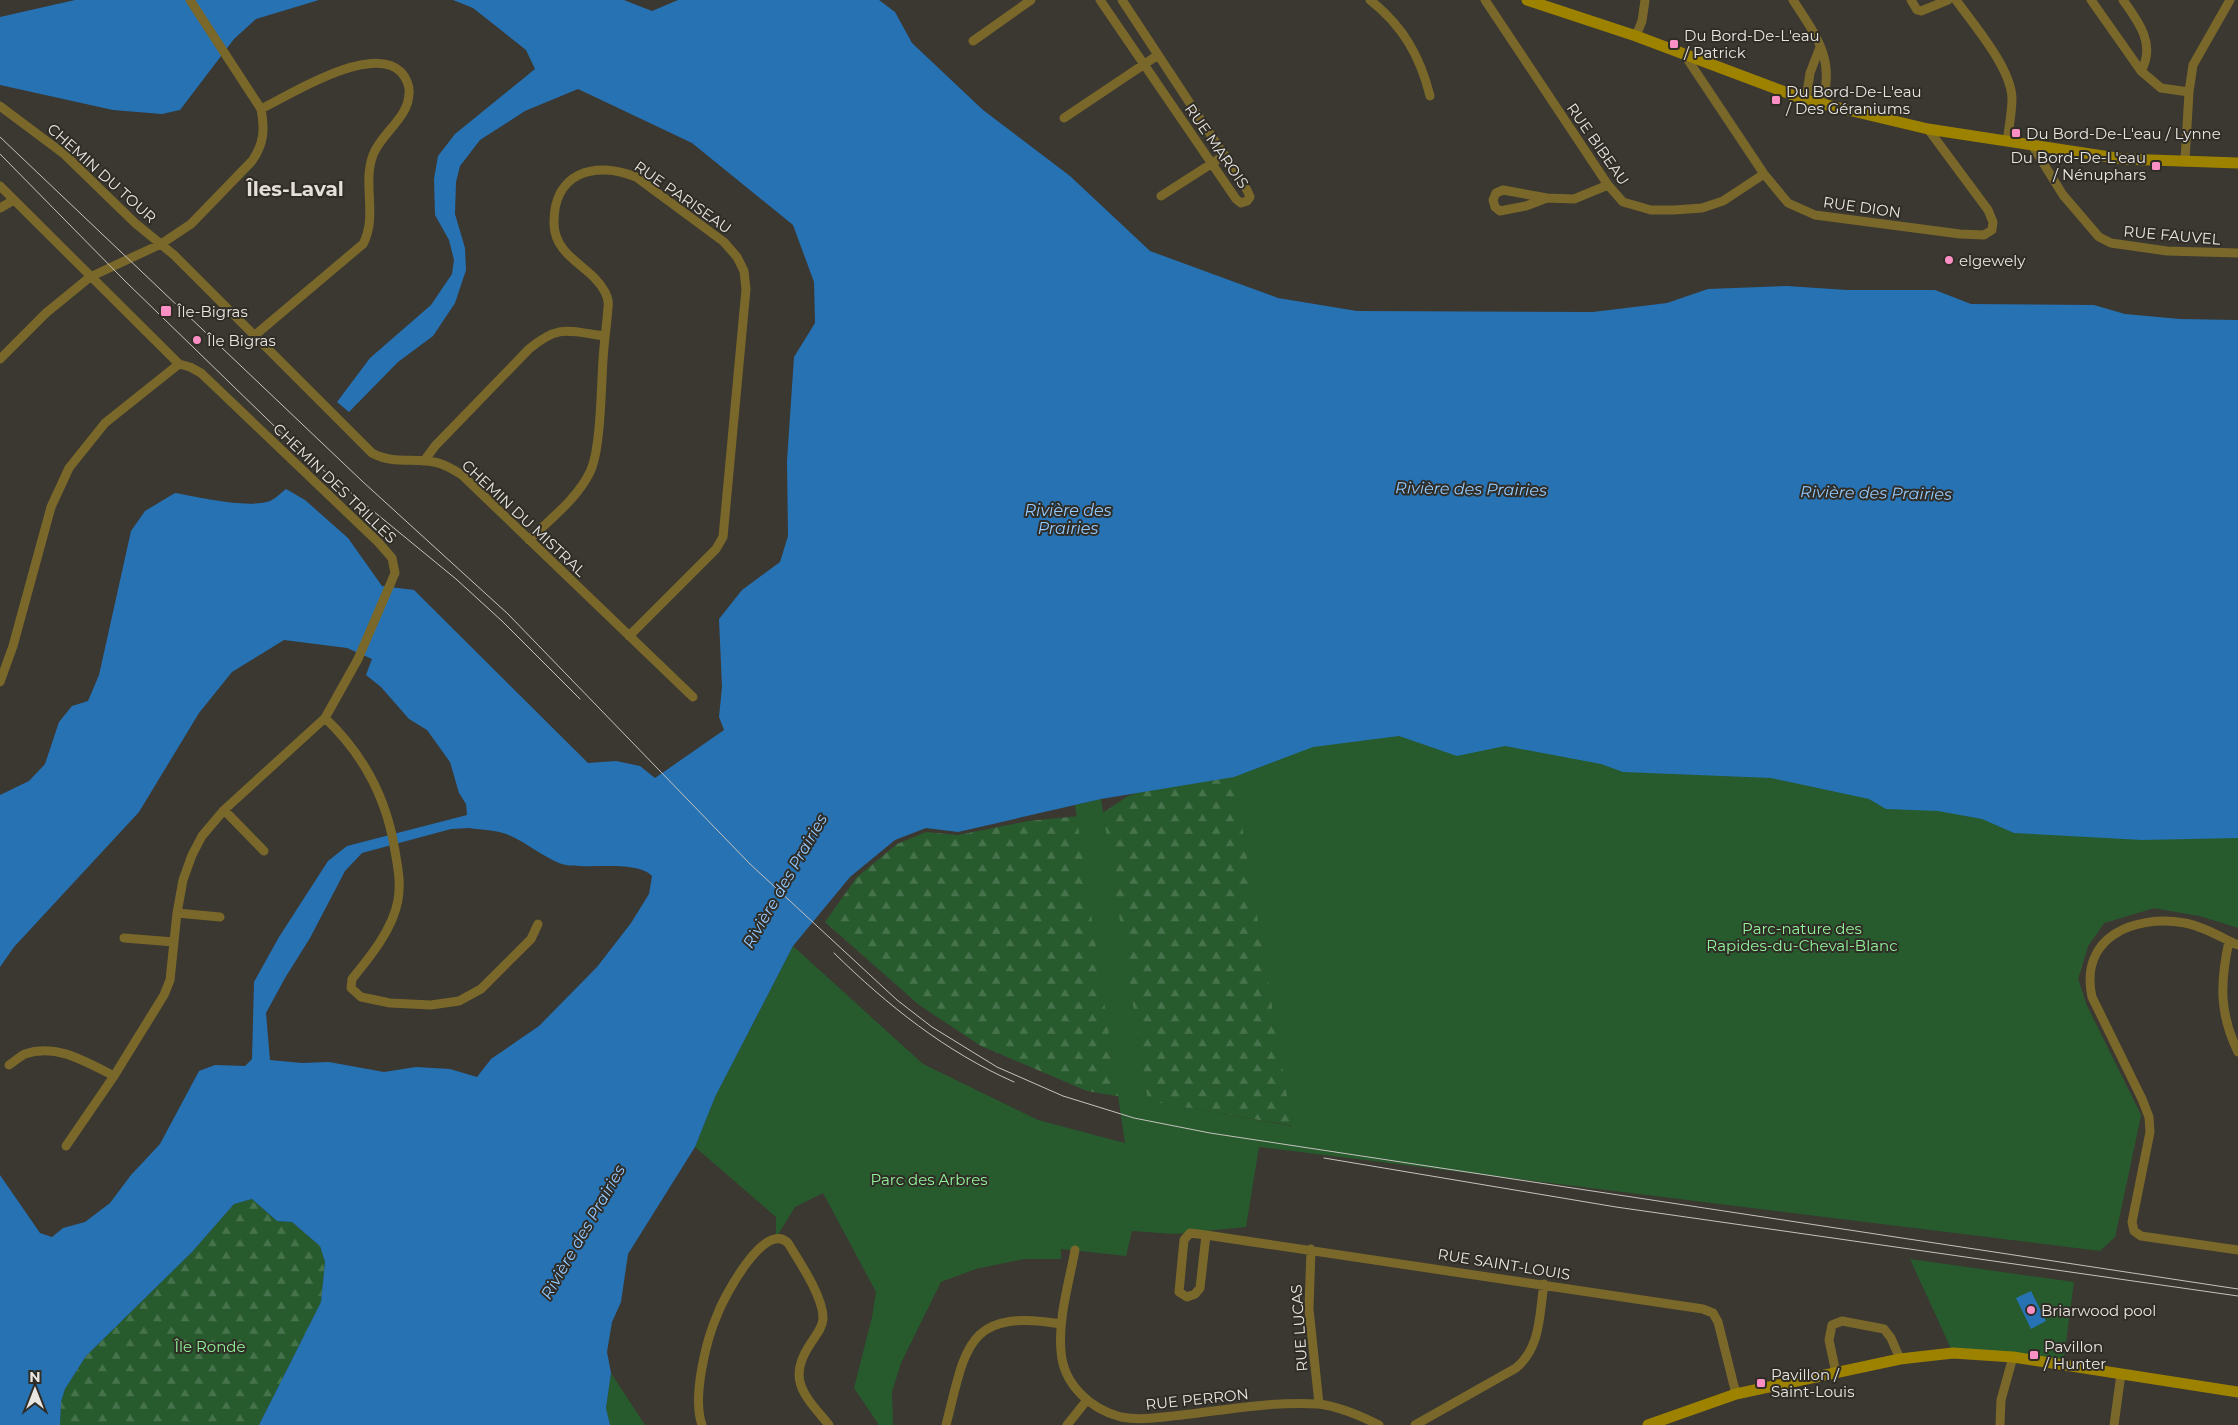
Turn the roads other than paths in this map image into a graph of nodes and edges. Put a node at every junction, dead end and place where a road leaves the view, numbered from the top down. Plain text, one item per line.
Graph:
1 (190, 0) edge
2 (1031, 0) edge
3 (1100, 0) edge
4 (1122, 0) edge
5 (1370, 0) edge
6 (1485, 0) edge
7 (1527, 0) edge
8 (1645, 0) edge
9 (1792, 0) edge
10 (1911, 0) edge
11 (1948, 0) edge
12 (1956, 0) edge
13 (2091, 0) edge
14 (2123, 0) edge
15 (2230, 0) edge
16 (1636, 36) junction
17 (973, 41) dead end
18 (1820, 47) junction
19 (1684, 54) junction
20 (1158, 55) junction
21 (1144, 65) junction
22 (2141, 71) junction
23 (2189, 92) junction
24 (1430, 96) dead end
25 (1806, 100) junction
26 (1820, 104) junction
27 (0, 106) edge
28 (261, 109) junction
29 (1064, 118) dead end
30 (1928, 129) junction
31 (2007, 141) junction
32 (2032, 145) junction
33 (1225, 155) junction
34 (2184, 160) junction
35 (2238, 163) edge
36 (1212, 164) junction
37 (1764, 174) junction
38 (1608, 185) junction
39 (0, 186) edge
40 (1161, 196) dead end
41 (1547, 198) junction
42 (14, 200) junction
43 (0, 208) edge
44 (161, 244) junction
45 (2238, 253) edge
46 (90, 277) junction
47 (254, 336) junction
48 (604, 336) junction
49 (0, 359) edge
50 (179, 364) junction
51 (424, 460) junction
52 (529, 540) junction
53 (629, 636) junction
54 (0, 682) edge
55 (693, 697) dead end
56 (325, 718) junction
57 (224, 810) junction
58 (264, 851) dead end
59 (177, 912) junction
60 (220, 917) dead end
61 (538, 924) dead end
62 (124, 938) dead end
63 (174, 942) junction
64 (2234, 943) edge
65 (2238, 1052) edge
66 (9, 1065) dead end
67 (114, 1076) junction
68 (66, 1146) dead end
69 (1206, 1234) junction
70 (1311, 1249) junction
71 (1075, 1250) dead end
72 (2238, 1250) edge
73 (1544, 1284) junction
74 (1061, 1324) junction
75 (2013, 1357) junction
76 (1900, 1359) junction
77 (1836, 1373) junction
78 (2121, 1374) junction
79 (2238, 1392) edge
80 (1736, 1394) junction
81 (1087, 1400) junction
82 (1319, 1404) junction
83 (702, 1425) edge
84 (829, 1425) edge
85 (946, 1425) edge
86 (1067, 1425) edge
87 (1379, 1425) edge
88 (1415, 1425) edge
89 (1648, 1425) edge
90 (2000, 1425) edge
91 (2114, 1425) edge

1 - 28 street
2 - 17 street
3 - 21 street, RUE MAROIS
4 - 20 street, RUE MAROIS
5 - 24 street
6 - 38 street, RUE BIBEAU
7 - 16 street
8 - 16 street
9 - 18 street
10 - 11 street
12 - 31 street
13 - 22 street
14 - 22 street
15 - 23 street
16 - 19 street
18 - 25 street
18 - 26 street
19 - 25 street
19 - 37 street, RUE DION
20 - 21 street
20 - 33 street, RUE MAROIS
21 - 29 street
21 - 36 street, RUE MAROIS
22 - 23 street
23 - 34 street
25 - 26 street
26 - 30 street
27 - 44 street, CHEMIN DU TOUR
28 - 44 street, CHEMIN DU TOUR
28 - 47 street
30 - 31 street
30 - 37 street, RUE DION
31 - 32 street
32 - 34 street
32 - 45 street, RUE FAUVEL
33 - 36 street
33 - 36 street, RUE MAROIS
34 - 35 street
36 - 40 street
37 - 38 street, RUE BIBEAU
38 - 41 street
39 - 42 street
41 - 41 street
42 - 43 street
42 - 46 street
44 - 46 street
44 - 47 street, CHEMIN DU TOUR
46 - 49 street
46 - 50 street
47 - 51 street, CHEMIN DU MISTRAL
48 - 51 street
48 - 52 street, RUE PARISEAU
48 - 53 street, RUE PARISEAU
50 - 54 street
50 - 56 street, CHEMIN DES TRILLES
51 - 52 street, CHEMIN DU MISTRAL
52 - 53 street, CHEMIN DU MISTRAL
53 - 55 street, CHEMIN DU MISTRAL
56 - 57 street, CHEMIN DES TRILLES
56 - 61 street
57 - 58 street
57 - 59 street, CHEMIN DES TRILLES
59 - 60 street
59 - 63 street, CHEMIN DES TRILLES
62 - 63 street
63 - 67 street, CHEMIN DES TRILLES
64 - 65 street
64 - 72 street
66 - 67 street
67 - 68 street, CHEMIN DES TRILLES
69 - 69 street, RUE SAINT-LOUIS
69 - 70 street, RUE SAINT-LOUIS
70 - 73 street, RUE SAINT-LOUIS
70 - 82 street, RUE LUCAS
71 - 74 street, RUE PERRON
73 - 80 street, RUE SAINT-LOUIS
73 - 88 street
74 - 81 street, RUE PERRON
74 - 85 street
75 - 76 street
75 - 78 street
75 - 90 street
76 - 77 street
76 - 77 street
77 - 80 street
78 - 79 street
78 - 91 street
80 - 89 street
81 - 82 street, RUE PERRON
81 - 86 street
82 - 87 street, RUE PERRON
83 - 84 street

